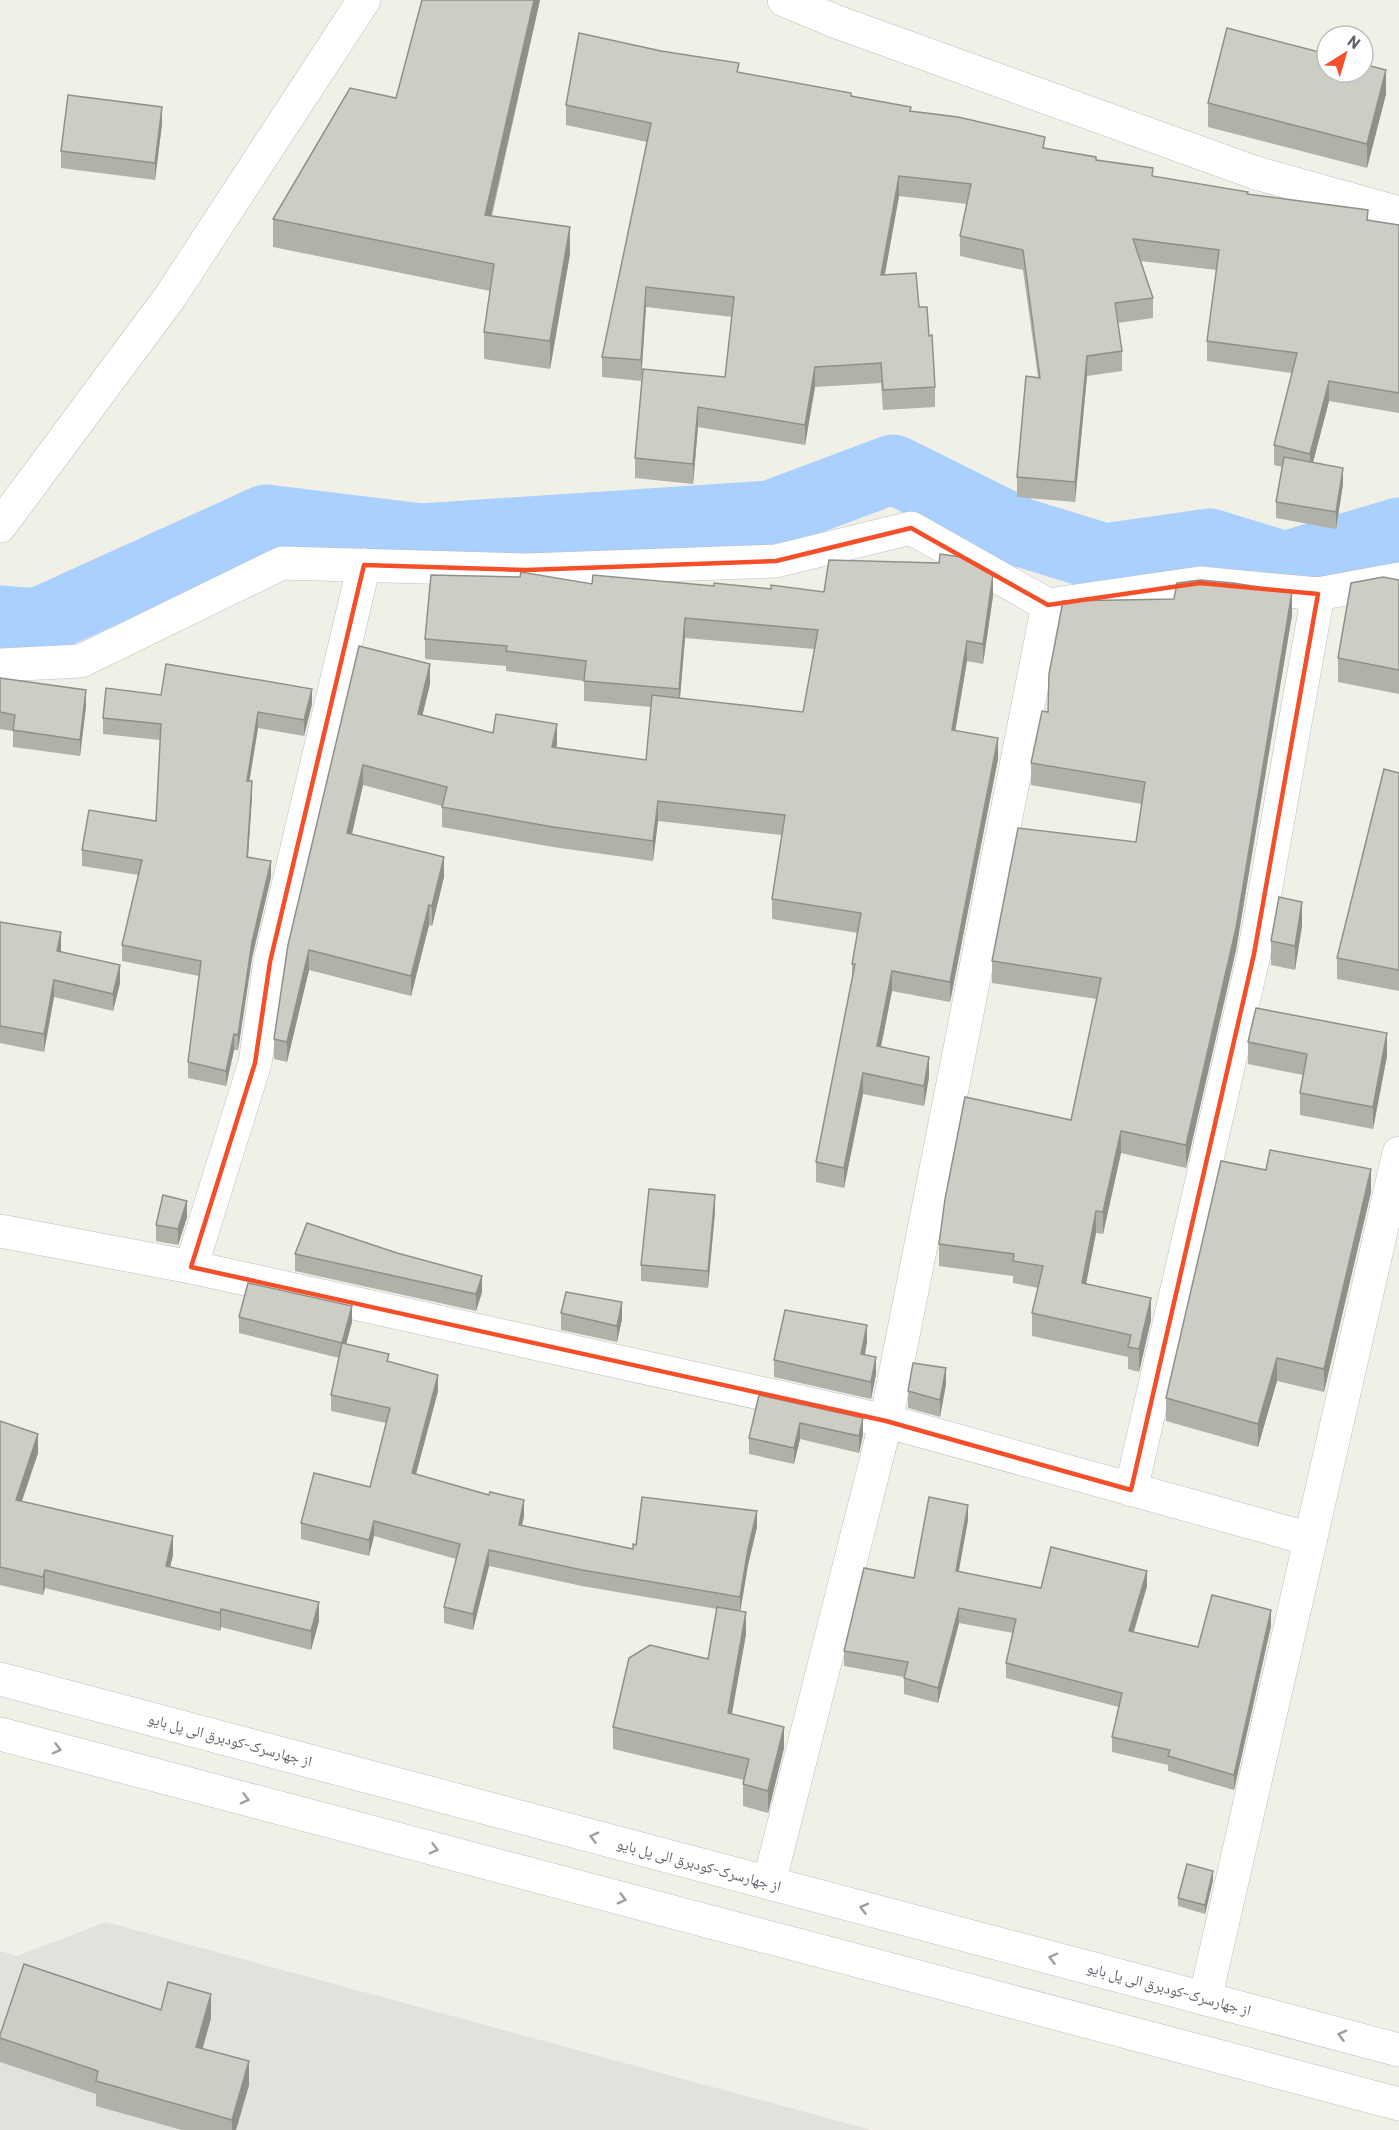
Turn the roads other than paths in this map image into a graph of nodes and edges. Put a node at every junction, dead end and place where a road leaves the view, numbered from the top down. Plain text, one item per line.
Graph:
1 (364, 0) edge
2 (784, 0) edge
3 (1399, 213) edge
4 (0, 526) edge
5 (364, 565) junction
6 (1399, 579) edge
7 (1318, 594) junction
8 (1048, 605) junction
9 (0, 665) edge
10 (1399, 1153) edge
11 (0, 1231) edge
12 (191, 1267) junction
13 (886, 1421) junction
14 (1131, 1490) junction
15 (1311, 1539) junction
16 (0, 1679) edge
17 (0, 1734) edge
18 (769, 1883) junction
19 (1205, 1999) junction
20 (1399, 2050) edge
21 (1399, 2104) edge

1 - 4 street
2 - 3 street
5 - 8 street
5 - 9 street
5 - 12 street
6 - 7 street
7 - 8 street
7 - 14 street
8 - 13 street
10 - 15 street
11 - 12 street
12 - 13 street
13 - 14 street
13 - 18 street
14 - 15 street
15 - 19 street
18 -> 16 street, از جهارسرک-کودبرق الی پل بایو
17 -> 21 street
19 -> 18 street, از جهارسرک-کودبرق الی پل بایو
20 -> 19 street, از جهارسرک-کودبرق الی پل بایو

